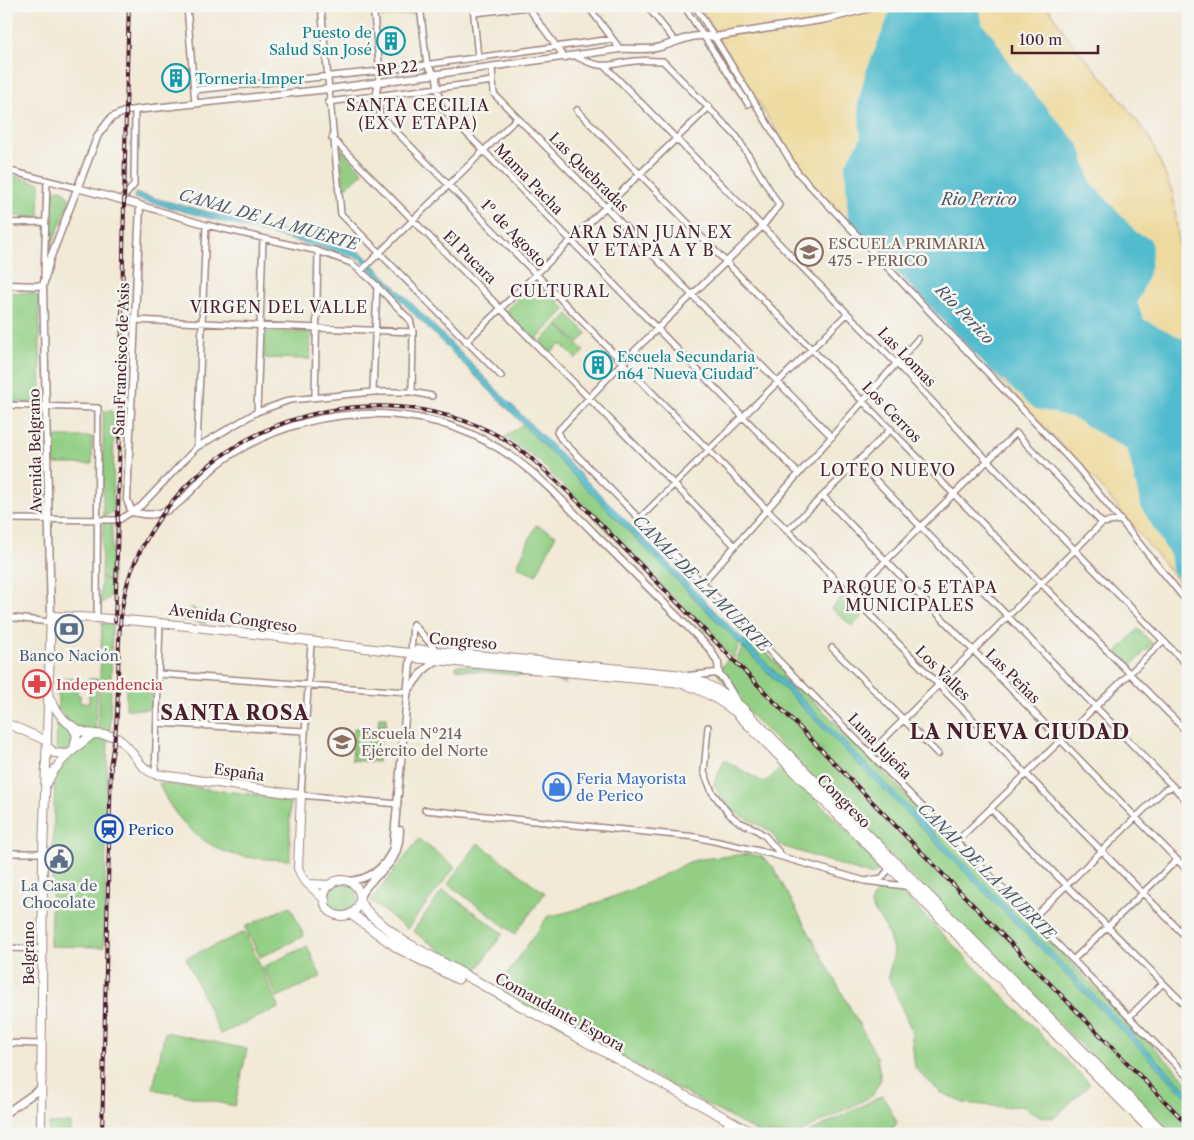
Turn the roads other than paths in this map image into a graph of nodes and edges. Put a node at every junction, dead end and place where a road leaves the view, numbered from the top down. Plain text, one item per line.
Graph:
1 (187, 6) edge
2 (321, 6) edge
3 (372, 6) edge
4 (420, 6) edge
5 (527, 6) edge
6 (588, 6) edge
7 (647, 6) edge
8 (684, 6) edge
9 (695, 6) edge
10 (878, 6) edge
11 (474, 9) edge
12 (702, 34) junction
13 (714, 38) junction
14 (612, 39) junction
15 (675, 41) junction
16 (556, 47) junction
17 (620, 49) junction
18 (577, 57) dead end
19 (478, 58) junction
20 (565, 58) junction
21 (427, 64) junction
22 (606, 67) junction
23 (492, 68) junction
24 (380, 71) junction
25 (329, 76) junction
26 (436, 76) junction
27 (493, 81) junction
28 (378, 83) junction
29 (438, 88) junction
30 (329, 89) junction
31 (194, 90) junction
32 (376, 96) junction
33 (328, 102) junction
34 (195, 103) junction
35 (748, 104) dead end
36 (709, 107) junction
37 (135, 110) junction
38 (577, 110) dead end
39 (517, 118) junction
40 (332, 138) junction
41 (676, 139) junction
42 (484, 150) junction
43 (6, 170) edge
44 (640, 174) junction
45 (47, 180) junction
46 (448, 185) junction
47 (77, 188) junction
48 (122, 199) junction
49 (140, 205) junction
50 (606, 207) junction
51 (414, 218) junction
52 (45, 222) junction
53 (6, 223) edge
54 (206, 224) junction
55 (762, 227) junction
56 (264, 239) junction
57 (571, 240) junction
58 (318, 251) junction
59 (379, 253) junction
60 (726, 260) junction
61 (363, 269) junction
62 (537, 275) junction
63 (6, 285) edge
64 (377, 285) junction
65 (43, 286) junction
66 (691, 296) junction
67 (503, 309) junction
68 (847, 314) junction
69 (134, 320) junction
70 (202, 322) junction
71 (260, 324) junction
72 (316, 326) junction
73 (658, 329) junction
74 (375, 330) junction
75 (413, 332) junction
76 (918, 339) dead end
77 (466, 342) junction
78 (812, 348) junction
79 (622, 363) junction
80 (896, 363) junction
81 (501, 376) dead end
82 (778, 382) junction
83 (373, 392) junction
84 (412, 392) junction
85 (315, 396) junction
86 (432, 396) dead end
87 (589, 397) junction
88 (864, 400) junction
89 (6, 405) edge
90 (47, 406) junction
91 (256, 412) junction
92 (743, 416) junction
93 (891, 429) junction
94 (832, 437) junction
95 (197, 447) junction
96 (709, 451) junction
97 (987, 460) junction
98 (858, 462) junction
99 (798, 473) junction
100 (674, 485) junction
101 (953, 494) junction
102 (822, 496) junction
103 (766, 508) junction
104 (132, 512) junction
105 (6, 519) edge
106 (639, 519) junction
107 (48, 520) junction
108 (1121, 520) junction
109 (99, 521) junction
110 (1102, 524) junction
111 (920, 527) junction
112 (787, 531) junction
113 (735, 546) junction
114 (1075, 550) junction
115 (886, 561) junction
116 (702, 583) junction
117 (1041, 583) junction
118 (850, 596) junction
119 (1188, 603) edge
120 (6, 617) edge
121 (97, 617) junction
122 (1008, 618) junction
123 (50, 619) junction
124 (160, 622) junction
125 (1163, 641) junction
126 (310, 643) junction
127 (832, 648) dead end
128 (973, 652) junction
129 (411, 653) junction
130 (438, 656) junction
131 (1188, 666) edge
132 (159, 674) junction
133 (1129, 674) junction
134 (719, 675) junction
135 (682, 676) junction
136 (308, 683) junction
137 (939, 686) junction
138 (408, 692) junction
139 (48, 696) junction
140 (742, 707) junction
141 (1095, 707) junction
142 (904, 720) junction
143 (6, 723) edge
144 (157, 723) junction
145 (69, 725) junction
146 (708, 727) dead end
147 (47, 730) junction
148 (305, 731) junction
149 (1188, 733) edge
150 (93, 734) junction
151 (1061, 742) junction
152 (47, 743) junction
153 (74, 748) junction
154 (870, 753) junction
155 (67, 754) junction
156 (938, 754) dead end
157 (155, 774) junction
158 (1027, 775) junction
159 (1188, 783) edge
160 (1172, 786) junction
161 (46, 787) junction
162 (1178, 792) junction
163 (301, 795) junction
164 (1188, 802) edge
165 (398, 804) junction
166 (991, 809) junction
167 (425, 810) dead end
168 (1136, 817) junction
169 (957, 841) junction
170 (1102, 850) junction
171 (6, 853) edge
172 (43, 853) junction
173 (783, 857) junction
174 (1177, 860) junction
175 (886, 863) junction
176 (1188, 871) edge
177 (348, 881) junction
178 (865, 881) junction
179 (308, 884) junction
180 (331, 885) junction
181 (1066, 885) junction
182 (914, 890) junction
183 (1143, 894) junction
184 (325, 900) junction
185 (360, 900) junction
186 (351, 914) junction
187 (1032, 919) junction
188 (1107, 927) junction
189 (1188, 939) edge
190 (6, 948) edge
191 (42, 949) junction
192 (1073, 960) junction
193 (1163, 983) junction
194 (1188, 1008) edge
195 (1129, 1017) junction
196 (6, 1043) edge
197 (41, 1044) junction
198 (1188, 1077) edge
199 (40, 1089) junction
200 (6, 1113) edge
201 (42, 1134) edge
202 (742, 1134) edge
203 (754, 1134) edge
204 (1155, 1134) edge
205 (1165, 1134) edge

1 - 31 street
2 - 25 street
3 - 24 street, 1º de Agosto
4 - 21 street
5 - 11 street
5 - 16 street
6 - 14 street
7 - 15 street
8 - 12 street
9 - 13 street
10 - 13 street
11 - 19 street
12 - 13 street
12 - 15 street
12 - 35 street
13 - 108 street
14 - 16 street
14 - 17 street
15 - 17 street, RP 22
16 - 19 street
16 - 20 street
17 - 20 street, RP 22
18 - 22 street
19 - 21 street
20 - 23 street, RP 22
21 - 24 street
21 - 26 street, Mama Pacha
22 - 36 street
22 - 41 street, Las Lomas
23 - 26 street, RP 22
23 - 27 street, Las Quebradas
24 - 25 street
24 - 28 street, 1º de Agosto
25 - 30 street
25 - 31 street
26 - 28 street, RP 22
26 - 29 street, Mama Pacha
27 - 29 street
27 - 39 street, Las Quebradas
28 - 30 street, RP 22
28 - 32 street, 1º de Agosto
29 - 32 street
29 - 42 street, Mama Pacha
30 - 33 street
30 - 34 street, RP 22
31 - 34 street
32 - 33 street
32 - 46 street, 1º de Agosto
33 - 40 street
34 - 37 street, RP 22
36 - 41 street
36 - 55 street
37 - 47 street, RP 22
37 - 48 street
38 - 44 street, Los Cerros
39 - 42 street
39 - 50 street, Las Quebradas
40 - 51 street, El Pucara
40 - 59 street
41 - 44 street
41 - 55 street, Las Lomas
42 - 46 street
42 - 57 street, Mama Pacha
43 - 45 street
44 - 50 street
44 - 60 street, Los Cerros
45 - 47 street
45 - 52 street
46 - 51 street
46 - 62 street, 1º de Agosto
47 - 48 street
47 - 65 street, Avenida Belgrano
48 - 49 street
49 - 54 street
49 - 69 street, San Francisco de Asis
50 - 57 street
50 - 66 street, Las Quebradas
51 - 59 street
51 - 67 street, El Pucara
52 - 53 street
52 - 65 street
54 - 56 street
54 - 70 street
55 - 60 street
55 - 68 street, Las Lomas
56 - 58 street
56 - 71 street
57 - 62 street
57 - 73 street, Mama Pacha
58 - 61 street
58 - 72 street
59 - 61 street
59 - 77 street
60 - 66 street
60 - 78 street, Los Cerros
61 - 64 street
62 - 67 street
62 - 79 street, 1º de Agosto
63 - 65 street
64 - 74 street
64 - 75 street
65 - 90 street, Avenida Belgrano
66 - 73 street
66 - 82 street, Las Quebradas
67 - 77 street
67 - 87 street, El Pucara
68 - 78 street
68 - 80 street, Las Lomas
69 - 70 street
69 - 104 street, San Francisco de Asis
70 - 71 street
70 - 95 street
71 - 72 street
71 - 91 street
72 - 74 street
72 - 85 street
73 - 79 street
73 - 92 street, Mama Pacha
74 - 75 street
74 - 83 street
75 - 84 street
76 - 80 street
77 - 81 street
78 - 82 street
78 - 88 street, Los Cerros
79 - 87 street
79 - 96 street, 1º de Agosto
80 - 88 street
80 - 97 street, Las Lomas
82 - 92 street
82 - 94 street, Las Quebradas
83 - 84 street
83 - 85 street
84 - 86 street
85 - 91 street
87 - 100 street, El Pucara
87 - 106 street, Luna Jujeña
88 - 93 street, Los Cerros
88 - 94 street
89 - 90 street
90 - 107 street, Avenida Belgrano
90 - 109 street
91 - 95 street
92 - 96 street
92 - 99 street, Mama Pacha
93 - 98 street
93 - 101 street, Los Cerros
94 - 99 street
95 - 104 street
96 - 100 street
96 - 103 street, 1º de Agosto
97 - 101 street
97 - 110 street
97 - 114 street, Las Lomas
98 - 102 street
98 - 111 street
99 - 103 street
100 - 106 street
100 - 113 street, El Pucara
101 - 111 street
101 - 117 street, Los Cerros
102 - 112 street
102 - 115 street, Las Peñas
103 - 112 street, Los Valles
103 - 113 street
104 - 109 street
104 - 134 street
105 - 107 street
106 - 116 street, Luna Jujeña
107 - 109 street
107 - 123 street, Avenida Belgrano
108 - 110 street
108 - 119 street
109 - 121 street
110 - 114 street
111 - 115 street
111 - 122 street
112 - 118 street, Los Valles
113 - 116 street
114 - 117 street
114 - 125 street, Las Lomas
115 - 118 street
115 - 128 street, Las Peñas
116 - 154 street, Luna Jujeña
117 - 122 street
117 - 133 street, Los Cerros
118 - 137 street, Los Valles
120 - 123 street
121 - 123 main road, Avenida Congreso
121 - 124 main road, Avenida Congreso
122 - 128 street
122 - 141 street
123 - 139 main road, Belgrano
124 - 126 main road, Avenida Congreso
124 - 132 street
125 - 131 street, Las Lomas
125 - 133 street
126 - 129 main road, Avenida Congreso
126 - 136 street
127 - 142 street
128 - 137 street
128 - 151 street, Las Peñas
129 - 130 main road, Congreso
129 - 130 street
129 - 138 street
130 - 135 main road, Congreso
130 - 138 street
130 - 175 main road, Congreso
132 - 136 street
132 - 144 street
133 - 141 street
133 - 149 street, Los Cerros
134 - 135 street
134 - 140 street
135 - 140 main road, Congreso
136 - 138 street
136 - 148 street
137 - 142 street
137 - 158 street, Los Valles
138 - 165 street
139 - 145 main road
139 - 147 main road, Belgrano
140 - 205 main road, Congreso
141 - 151 street
141 - 160 street
142 - 154 street
142 - 156 street
143 - 152 main road
144 - 148 street
144 - 157 street
145 - 147 main road
145 - 150 main road
145 - 153 main road
146 - 173 street
147 - 152 main road, Belgrano
148 - 163 street
150 - 153 main road, Belgrano
150 - 157 main road
151 - 158 street
151 - 168 street, Las Peñas
152 - 155 main road
152 - 161 main road, Belgrano
153 - 155 main road, Belgrano
154 - 169 street, Luna Jujeña
155 - 161 main road, Belgrano
157 - 163 main road, España
158 - 166 street
158 - 170 street, Los Valles
159 - 162 street
160 - 162 street
160 - 168 street
161 - 172 main road, Belgrano
162 - 164 street
163 - 165 street, España
163 - 179 main road
165 - 177 street
165 - 185 street
166 - 169 street
166 - 181 street
167 - 173 street
168 - 170 street
168 - 174 street, Las Peñas
169 - 187 street, Luna Jujeña
170 - 181 street
170 - 183 street, Los Valles
171 - 172 street
172 - 191 main road, Belgrano
173 - 178 street
174 - 176 street, Las Peñas
174 - 183 street
175 - 178 street
175 - 182 main road, Congreso
177 - 180 main road
177 - 185 main road
178 - 182 street
179 - 180 main road
179 - 184 main road
180 - 184 main road
181 - 187 street
181 - 188 street
182 - 204 main road, Congreso
183 - 188 street
183 - 189 street, Los Valles
184 - 186 main road
185 - 186 main road
185 - 203 main road, Comandante Espora
186 - 202 main road, Comandante Espora
187 - 192 street, Luna Jujeña
188 - 192 street
188 - 193 street
190 - 191 street
191 - 197 main road, Belgrano
192 - 195 street, Luna Jujeña
193 - 194 street
193 - 195 street
195 - 198 street, Luna Jujeña
196 - 197 street
197 - 199 main road, Belgrano
199 - 200 street
199 - 201 main road, Belgrano

